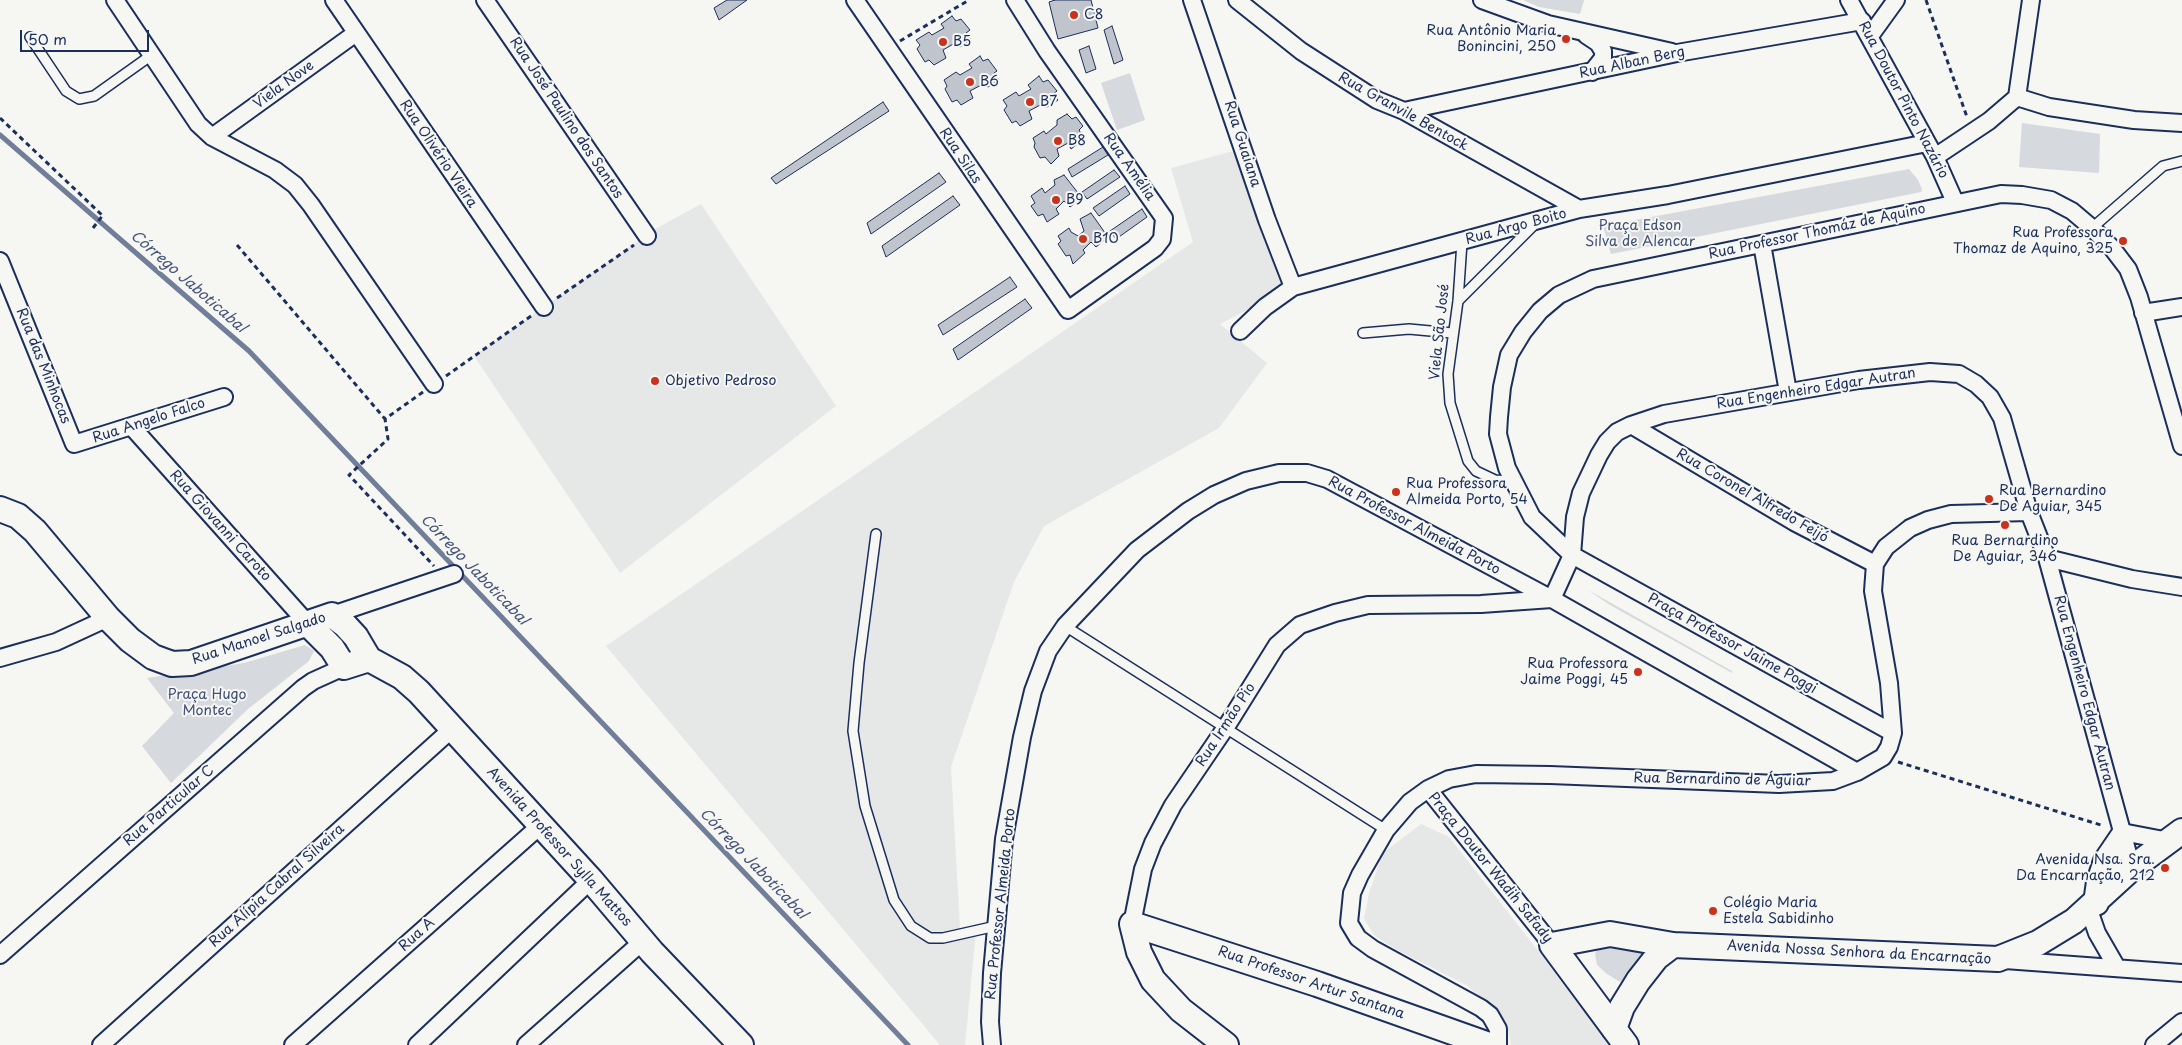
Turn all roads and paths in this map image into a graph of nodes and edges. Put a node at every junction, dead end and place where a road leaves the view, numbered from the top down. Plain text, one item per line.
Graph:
1 (115, 0) edge
2 (334, 0) edge
3 (485, 0) edge
4 (854, 0) edge
5 (968, 0) edge
6 (1016, 0) edge
7 (1192, 0) edge
8 (1237, 0) edge
9 (1482, 0) edge
10 (1849, 0) edge
11 (1896, 0) edge
12 (1926, 0) edge
13 (2031, 0) edge
14 (1862, 21) junction
15 (356, 33) junction
16 (1584, 33) junction
17 (908, 36) dead end
18 (1870, 36) junction
19 (30, 37) dead end
20 (1677, 53) junction
21 (152, 54) junction
22 (1592, 72) junction
23 (2016, 97) junction
24 (1404, 111) junction
25 (0, 118) edge
26 (2182, 123) edge
27 (1972, 132) junction
28 (212, 137) junction
29 (1931, 150) junction
30 (2182, 162) edge
31 (1955, 202) junction
32 (1579, 210) junction
33 (1537, 222) junction
34 (92, 228) dead end
35 (2092, 228) junction
36 (647, 236) dead end
37 (1462, 242) junction
38 (1762, 244) junction
39 (237, 245) dead end
40 (0, 261) edge
41 (1293, 287) junction
42 (1458, 301) junction
43 (544, 307) dead end
44 (2182, 307) edge
45 (1068, 310) joint
46 (2143, 313) junction
47 (1240, 331) dead end
48 (1363, 333) dead end
49 (1452, 333) junction
50 (434, 384) joint
51 (1788, 392) junction
52 (224, 397) dead end
53 (385, 419) junction
54 (1631, 425) junction
55 (132, 427) junction
56 (74, 444) joint
57 (2182, 446) edge
58 (1512, 481) junction
59 (0, 510) edge
60 (2029, 512) junction
61 (876, 534) dead end
62 (1572, 555) junction
63 (2047, 558) junction
64 (1875, 564) junction
65 (449, 575) joint
66 (2182, 587) edge
67 (1552, 599) junction
68 (332, 615) junction
69 (108, 618) junction
70 (308, 624) junction
71 (1065, 626) junction
72 (0, 658) edge
73 (369, 659) junction
74 (344, 667) junction
75 (1226, 727) junction
76 (453, 728) junction
77 (1893, 733) junction
78 (1883, 757) junction
79 (1857, 772) junction
80 (1428, 789) junction
81 (541, 825) junction
82 (1386, 830) junction
83 (2122, 834) junction
84 (2175, 836) edge
85 (2132, 868) junction
86 (591, 880) junction
87 (2092, 906) junction
88 (1132, 924) junction
89 (996, 926) junction
90 (643, 941) junction
91 (1673, 944) junction
92 (1552, 945) junction
93 (0, 955) edge
94 (1998, 959) junction
95 (2116, 966) junction
96 (2182, 973) edge
97 (2182, 1022) edge
98 (1620, 1037) edge
99 (101, 1045) edge
100 (293, 1045) edge
101 (417, 1045) edge
102 (526, 1045) edge
103 (741, 1045) edge
104 (992, 1045) edge
105 (1226, 1045) edge
106 (1489, 1045) edge
107 (1498, 1045) edge
108 (2154, 1045) edge

1 - 21 street
2 - 15 street, Rua Olivério Vieira
3 - 36 street, Rua José Paulino dos Santos
4 - 45 street, Rua Silas
5 - 17 path
6 - 45 street, Rua Amélia
7 - 41 street, Rua Guaiana
8 - 24 street, Rua Granvile Bentock
9 - 16 street
10 - 14 street, Rua Doutor Pinto Nazário
11 - 18 street
12 - 27 path
13 - 23 street
14 - 18 street, Rua Doutor Pinto Nazário
14 - 20 street, Rua Alban Berg
15 - 28 street, Viela Nove
15 - 43 street, Rua Olivério Vieira
16 - 20 street
16 - 22 street
18 - 29 street, Rua Doutor Pinto Nazário
19 - 21 lane
20 - 22 street, Rua Alban Berg
21 - 28 street
22 - 24 street, Rua Alban Berg
23 - 26 street
23 - 27 street
24 - 32 street, Rua Granvile Bentock
25 - 34 path
27 - 29 street
28 - 50 street
29 - 31 street, Rua Doutor Pinto Nazário
29 - 32 street, Rua Argo Boito
30 - 35 lane
31 - 35 street, Rua Professor Thomáz de Aquino
31 - 38 street, Rua Professor Thomáz de Aquino
32 - 33 street, Rua Argo Boito
33 - 37 street, Rua Argo Boito
33 - 42 lane
35 - 46 street, Rua Professor Thomáz de Aquino
37 - 41 street, Rua Argo Boito
37 - 42 lane, Viela São José
38 - 51 street
38 - 58 street, Rua Professor Thomáz de Aquino
39 - 53 path
40 - 56 street, Rua das Minhocas
41 - 47 street, Rua Argo Boito
42 - 49 lane, Viela São José
44 - 46 street
46 - 57 street, Rua Professor Thomáz de Aquino
48 - 49 lane
49 - 58 lane, Viela São José
50 - 53 path
51 - 54 street, Rua Engenheiro Edgar Autran
51 - 60 street, Rua Engenheiro Edgar Autran
52 - 55 street, Rua Angelo Falco
53 - 65 path
54 - 62 street, Rua Engenheiro Edgar Autran
54 - 64 street, Rua Coronel Alfredo Feijó
55 - 56 street, Rua Angelo Falco
55 - 70 street, Rua Giovanni Caroto
58 - 62 street, Rua Professor Thomáz de Aquino
59 - 69 street, Rua Manoel Salgado
60 - 63 street, Rua Engenheiro Edgar Autran
60 - 64 street
61 - 89 lane
62 - 67 street
62 - 77 street, Praça Professor Jaime Poggi
63 - 66 street
63 - 83 street, Rua Engenheiro Edgar Autran
64 - 77 street
65 - 68 street, Rua Manoel Salgado
67 - 71 street, Rua Professor Almeida Porto
67 - 75 street, Rua Irmão Pio
67 - 79 street
68 - 70 street, Rua Manoel Salgado
68 - 73 street
69 - 70 street, Rua Manoel Salgado
69 - 72 street
70 - 74 street
71 - 75 lane
71 - 89 street, Rua Professor Almeida Porto
73 - 74 street
73 - 76 street, Avenida Professor Sylla Mattos
74 - 93 street, Rua Particular C
75 - 82 lane
75 - 88 street, Rua Irmão Pio
76 - 81 street, Avenida Professor Sylla Mattos
76 - 99 street, Rua Alípia Cabral Silveira
77 - 78 street
78 - 79 street, Rua Bernardino de Águiar
78 - 83 path
79 - 80 street, Rua Bernardino de Águiar
80 - 82 street, Praça Doutor Wadih Safady
80 - 92 street, Praça Doutor Wadih Safady
81 - 86 street, Avenida Professor Sylla Mattos
81 - 100 street, Rua A
82 - 107 street, Praça Doutor Wadih Safady
83 - 84 street
83 - 85 street, Rua Engenheiro Edgar Autran
83 - 87 street
84 - 85 street, Avenida Nossa Senhora da Encarnação
85 - 87 street, Avenida Nossa Senhora da Encarnação
86 - 90 street, Avenida Professor Sylla Mattos
86 - 101 street
87 - 94 street, Avenida Nossa Senhora da Encarnação
87 - 95 street
88 - 105 street, Rua Irmão Pio
88 - 106 street, Rua Professor Artur Santana
89 - 104 street, Rua Professor Almeida Porto
90 - 102 street
90 - 103 street, Avenida Professor Sylla Mattos
91 - 92 street, Avenida Nossa Senhora da Encarnação
91 - 94 street, Avenida Nossa Senhora da Encarnação
91 - 98 street
92 - 98 street, Praça Doutor Wadih Safady
94 - 95 street
95 - 96 street
97 - 108 street

